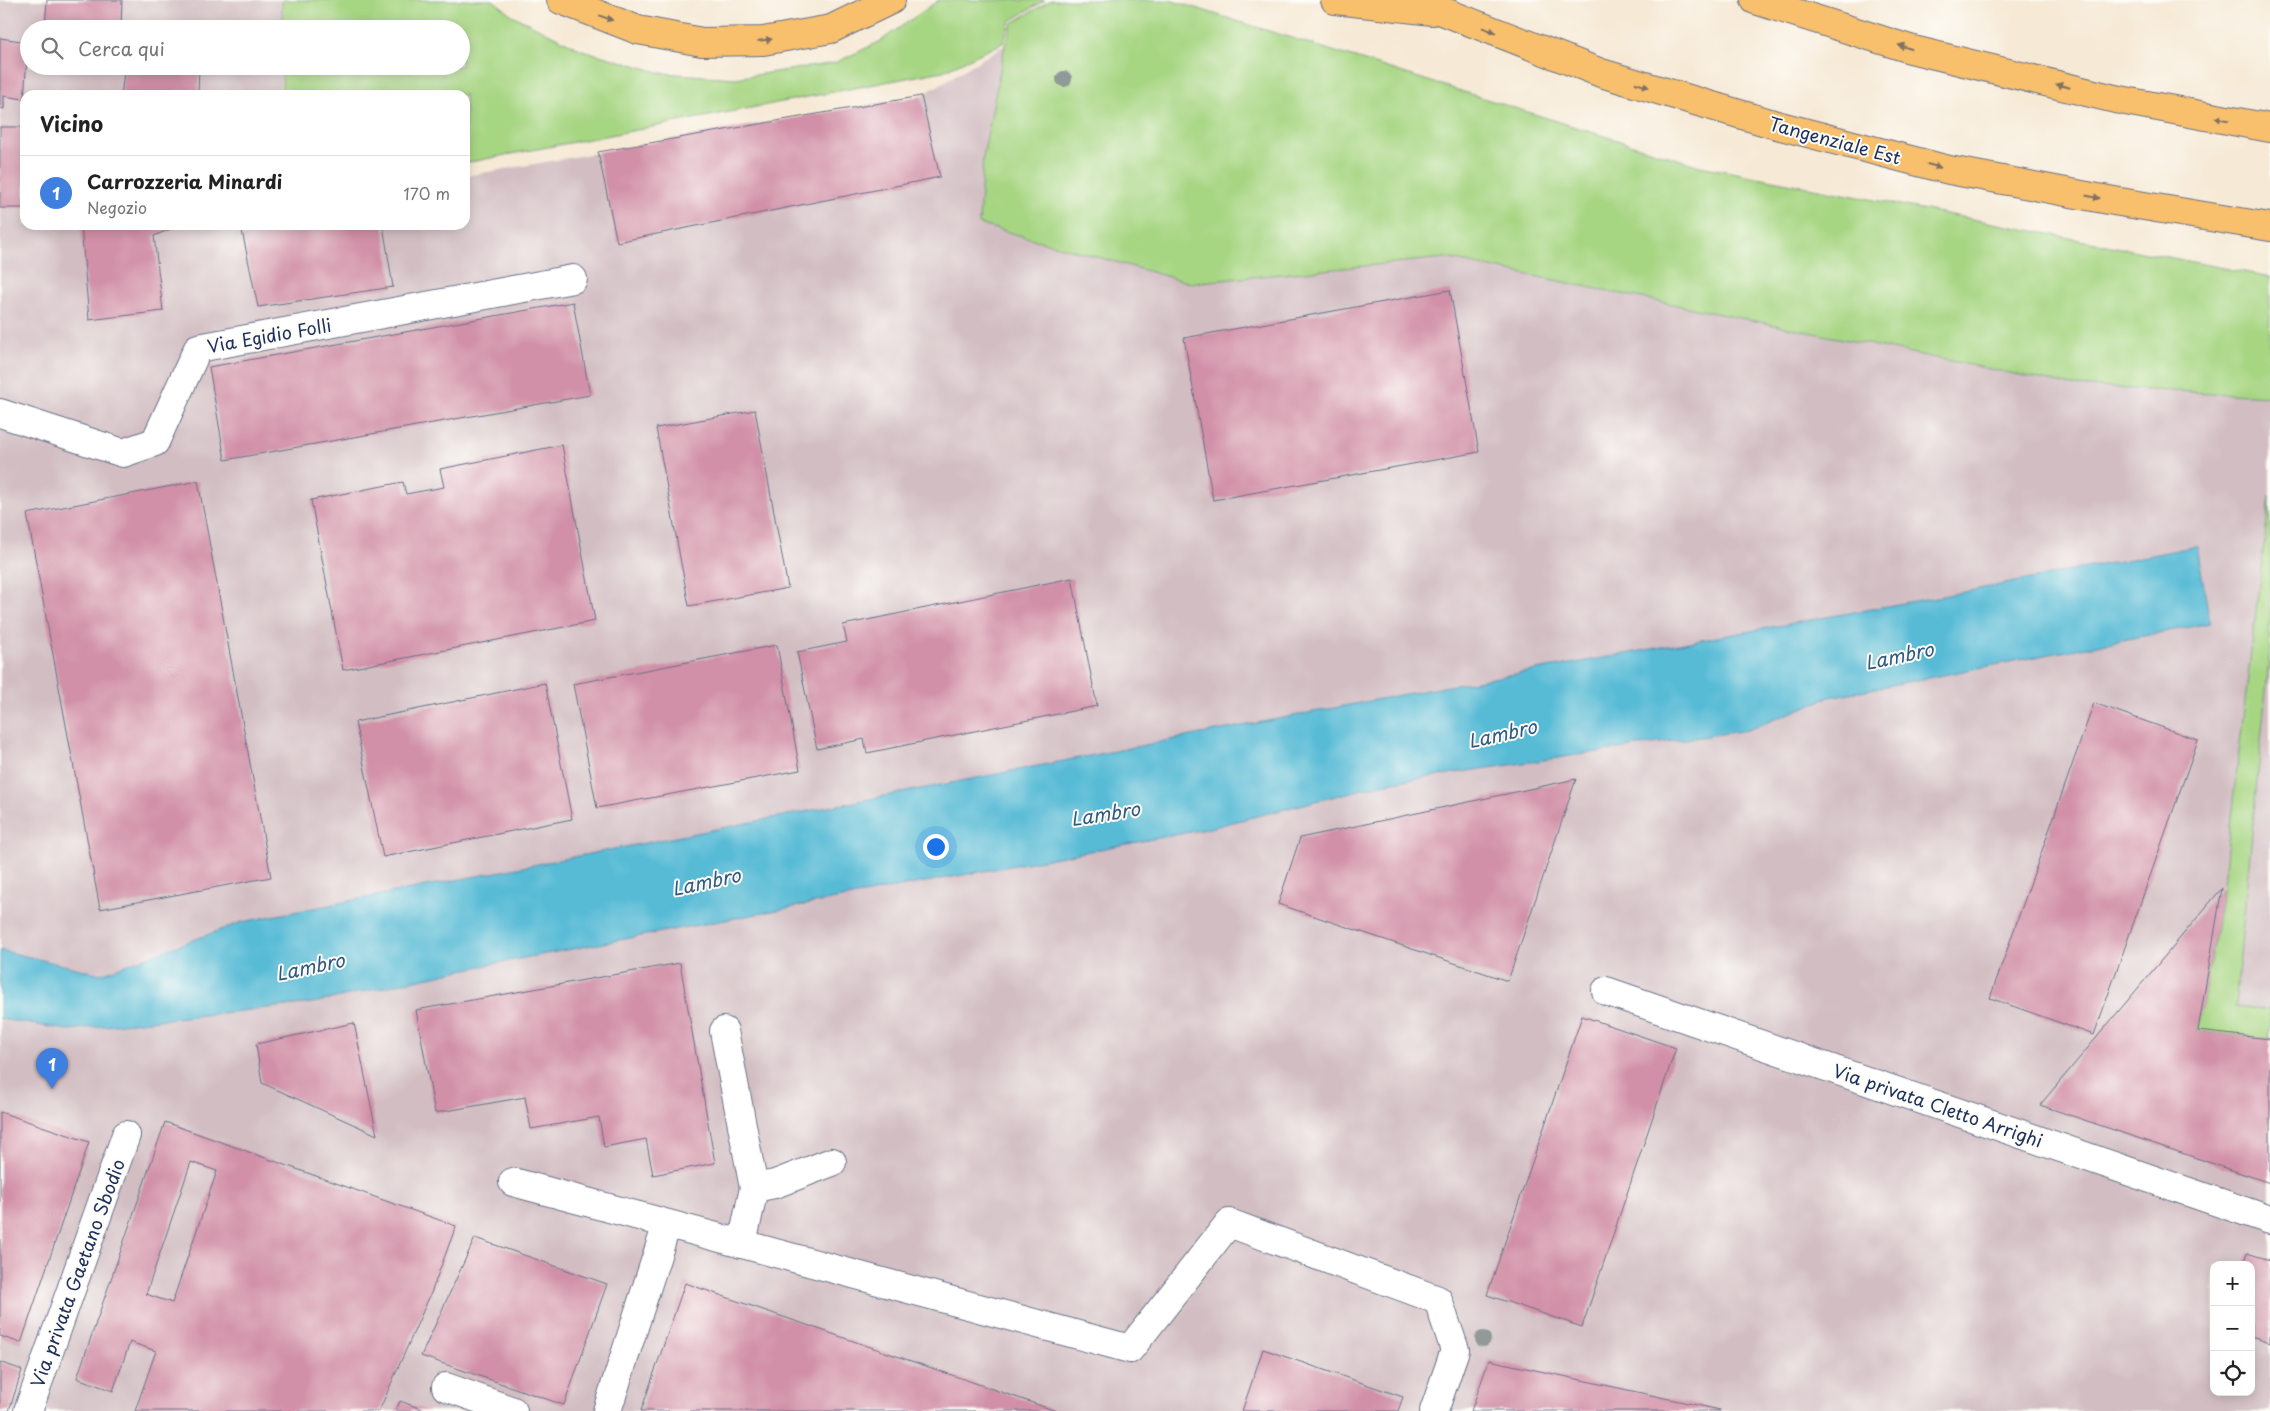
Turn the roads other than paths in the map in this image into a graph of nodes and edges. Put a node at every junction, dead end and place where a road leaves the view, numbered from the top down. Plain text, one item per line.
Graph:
1 (561, 0) edge
2 (891, 0) edge
3 (1335, 0) edge
4 (1414, 0) edge
5 (1755, 0) edge
6 (1444, 12) junction
7 (2270, 128) edge
8 (2270, 227) edge
9 (573, 279) dead end
10 (0, 413) edge
11 (1606, 991) dead end
12 (724, 1031) dead end
13 (126, 1135) dead end
14 (832, 1162) dead end
15 (513, 1182) dead end
16 (754, 1188) junction
17 (2270, 1220) edge
18 (666, 1224) junction
19 (742, 1244) junction
20 (446, 1387) dead end
21 (28, 1411) edge
22 (513, 1411) edge
23 (607, 1411) edge
24 (1434, 1411) edge

1 -> 2 highway
3 - 6 highway
4 - 6 highway, Tangenziale Est
7 -> 5 highway
6 -> 8 highway, Tangenziale Est
9 - 10 lane, Via Egidio Folli
11 - 17 lane, Via privata Cletto Arrighi
12 - 16 lane
13 - 21 lane, Via privata Gaetano Sbodio
14 - 16 lane
15 - 18 lane
16 - 19 lane
18 - 19 lane
18 - 23 lane
19 - 24 lane
20 - 22 lane

